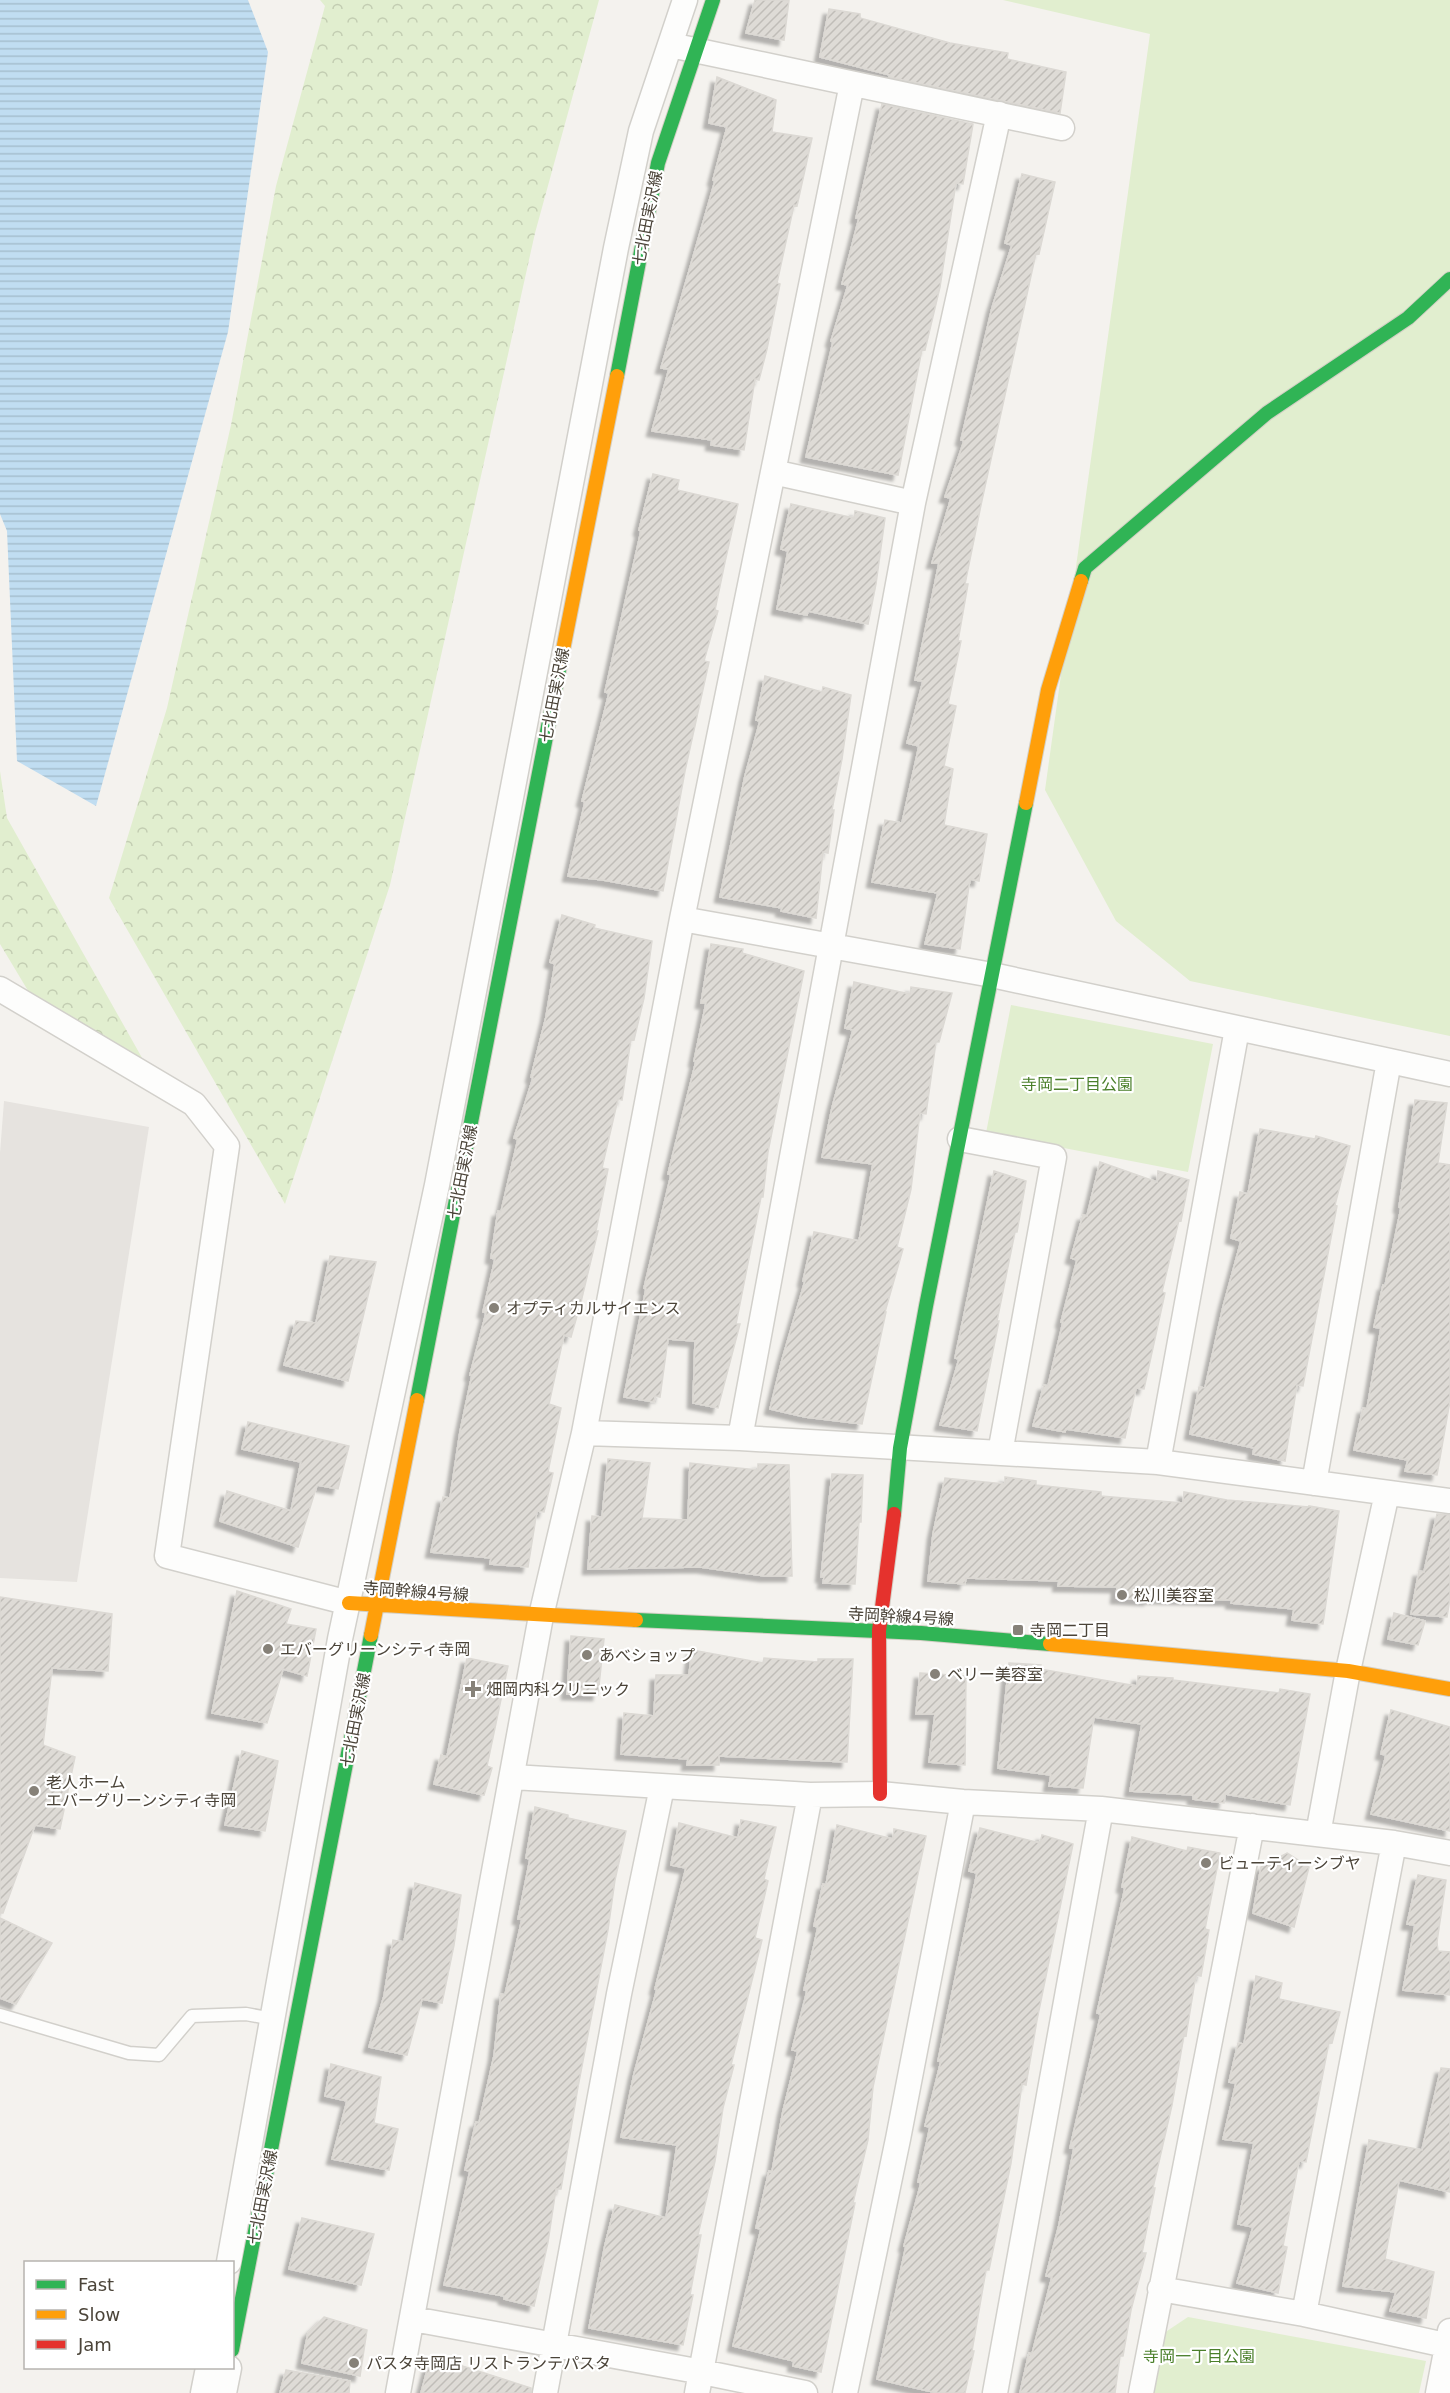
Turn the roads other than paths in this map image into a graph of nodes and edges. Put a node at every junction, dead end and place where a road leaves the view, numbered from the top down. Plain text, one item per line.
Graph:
1 (684, 0) edge
2 (713, 0) edge
3 (668, 44) junction
4 (696, 50) junction
5 (852, 84) junction
6 (999, 114) junction
7 (1062, 128) dead end
8 (1450, 279) edge
9 (773, 472) junction
10 (913, 503) junction
11 (682, 919) junction
12 (832, 948) junction
13 (992, 975) junction
14 (0, 989) edge
15 (1237, 1029) junction
16 (1389, 1061) junction
17 (1450, 1074) edge
18 (960, 1139) junction
19 (584, 1433) junction
20 (740, 1438) junction
21 (900, 1448) junction
22 (1000, 1454) junction
23 (1158, 1462) junction
24 (1314, 1483) junction
25 (1387, 1492) junction
26 (1450, 1501) edge
27 (349, 1603) junction
28 (378, 1606) junction
29 (541, 1616) junction
30 (879, 1631) junction
31 (1348, 1671) junction
32 (1450, 1689) edge
33 (513, 1777) junction
34 (662, 1787) junction
35 (880, 1794) junction
36 (810, 1795) junction
37 (963, 1802) junction
38 (1101, 1809) junction
39 (1252, 1826) junction
40 (1318, 1834) junction
41 (1394, 1843) junction
42 (1450, 1853) edge
43 (0, 2015) edge
44 (273, 2019) junction
45 (229, 2261) edge
46 (1160, 2289) junction
47 (1304, 2314) junction
48 (412, 2319) junction
49 (234, 2340) edge
50 (1449, 2341) edge
51 (555, 2345) junction
52 (208, 2369) edge
53 (229, 2369) edge
54 (699, 2382) edge
55 (203, 2393) edge
56 (224, 2393) edge
57 (398, 2393) edge
58 (545, 2393) edge
59 (805, 2393) edge
60 (844, 2393) edge
61 (995, 2393) edge
62 (1141, 2393) edge
63 (1438, 2393) edge

1 - 3 street
2 - 4 street, 七北田実沢線
3 - 4 street
3 - 27 street
4 - 5 street
4 - 28 street, 七北田実沢線
5 - 6 street
5 - 9 street
6 - 7 street
6 - 10 street
8 - 13 street
9 - 10 street
9 - 11 street
10 - 12 street
11 - 12 street
11 - 19 street
12 - 13 street
12 - 20 street
13 - 15 street
13 - 18 street
14 - 27 street
15 - 16 street
15 - 23 street
16 - 17 street
16 - 24 street
18 - 21 street
18 - 22 street
19 - 20 street
19 - 29 street
20 - 21 street
21 - 22 street
21 - 30 street
22 - 23 street
23 - 24 street
24 - 25 street
25 - 26 street
25 - 31 street
27 - 28 street, 寺岡幹線4号線
27 - 44 street
28 - 29 street, 寺岡幹線4号線
28 - 49 street, 七北田実沢線
29 - 30 street, 寺岡幹線4号線
29 - 33 street
30 - 31 street, 寺岡幹線4号線
30 - 35 street
31 - 32 street, 寺岡幹線4号線
31 - 40 street
33 - 34 street
33 - 48 street
34 - 36 street
34 - 51 street
35 - 36 street
35 - 37 street
36 - 54 street
37 - 38 street
37 - 60 street
38 - 39 street
38 - 61 street
39 - 40 street
39 - 46 street
40 - 41 street
41 - 42 street
41 - 47 street
43 - 44 lane
44 - 45 street
46 - 47 street
46 - 62 street
47 - 50 street
48 - 51 street
48 - 57 street
50 - 63 street
51 - 54 street
51 - 58 street
52 - 55 street
53 - 56 street
54 - 59 street

